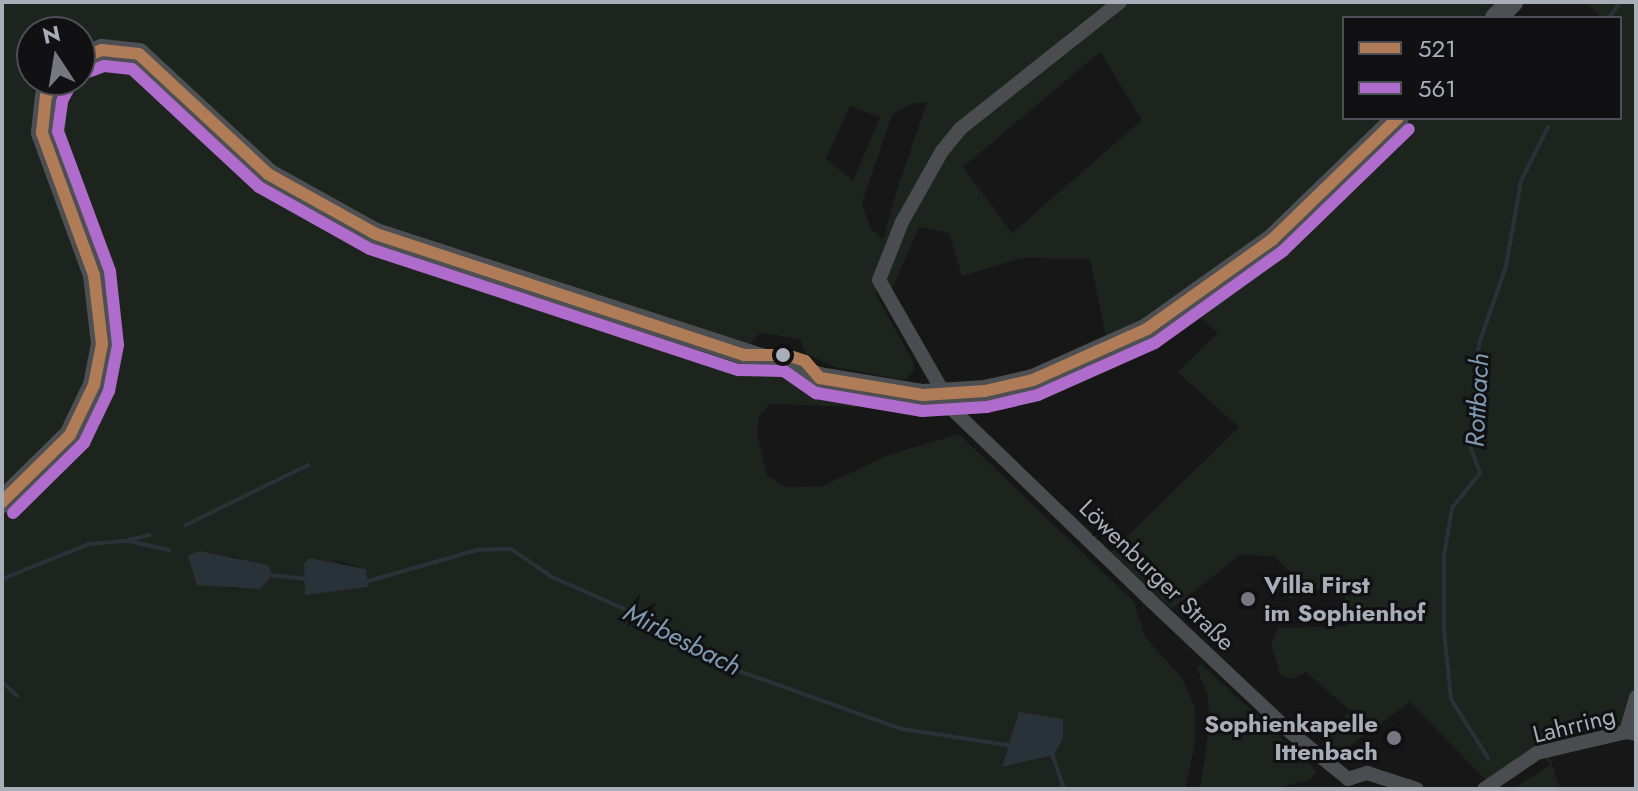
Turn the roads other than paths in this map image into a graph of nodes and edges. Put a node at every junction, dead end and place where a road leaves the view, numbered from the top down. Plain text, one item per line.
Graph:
1 (1120, 2) edge
2 (96, 55) edge
3 (48, 96) edge
4 (1396, 120) edge
5 (943, 395) junction
6 (2, 502) edge
7 (1636, 697) edge
8 (1631, 733) edge
9 (1417, 789) edge
10 (1484, 789) edge

1 - 5 street, Löwenburger Straße
2 - 5 main road
3 - 6 main road
4 - 5 main road
5 - 9 street, Löwenburger Straße
7 - 8 street
8 - 10 street, Lahrring

